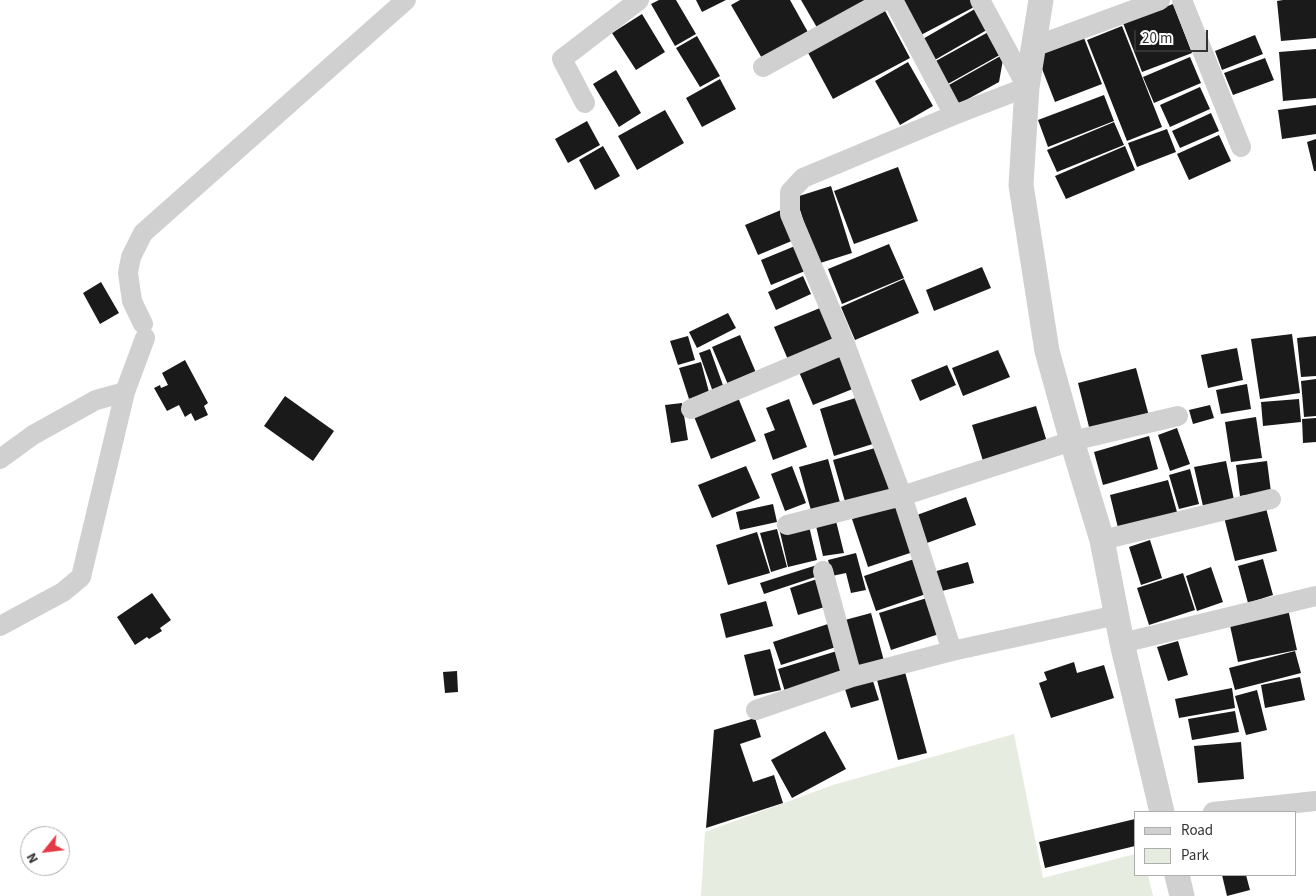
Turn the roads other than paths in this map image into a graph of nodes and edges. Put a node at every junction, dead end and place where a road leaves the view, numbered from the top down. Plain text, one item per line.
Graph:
1 (406, 0) edge
2 (639, 0) edge
3 (885, 0) edge
4 (893, 0) edge
5 (980, 0) edge
6 (1041, 0) edge
7 (1160, 0) edge
8 (1182, 0) edge
9 (1033, 47) junction
10 (763, 67) dead end
11 (1027, 87) junction
12 (585, 103) dead end
13 (954, 115) junction
14 (1241, 147) dead end
15 (845, 344) junction
16 (125, 392) junction
17 (691, 409) dead end
18 (1178, 416) dead end
19 (1072, 441) junction
20 (0, 459) edge
21 (902, 496) junction
22 (1271, 499) dead end
23 (787, 525) dead end
24 (1102, 540) junction
25 (822, 571) dead end
26 (1316, 596) edge
27 (1117, 615) junction
28 (0, 626) edge
29 (1122, 643) junction
30 (952, 651) junction
31 (852, 677) junction
32 (756, 710) dead end
33 (1316, 801) edge
34 (1162, 811) edge
35 (1222, 811) edge
36 (1176, 876) edge
37 (1182, 896) edge

1 - 16 street
2 - 12 street
3 - 10 street
4 - 13 street
5 - 11 street
6 - 9 street
7 - 9 street
8 - 14 street
9 - 11 street
11 - 13 street
11 - 19 street
13 - 15 street
15 - 17 street
15 - 21 street
16 - 20 street
16 - 28 street
18 - 19 street
19 - 21 street
19 - 24 street
21 - 23 street
21 - 30 street
22 - 24 street
24 - 27 street
25 - 31 street
26 - 29 street
27 - 29 street
27 - 30 street
29 - 34 street
30 - 31 street
31 - 32 street
33 - 35 street
36 - 37 street

